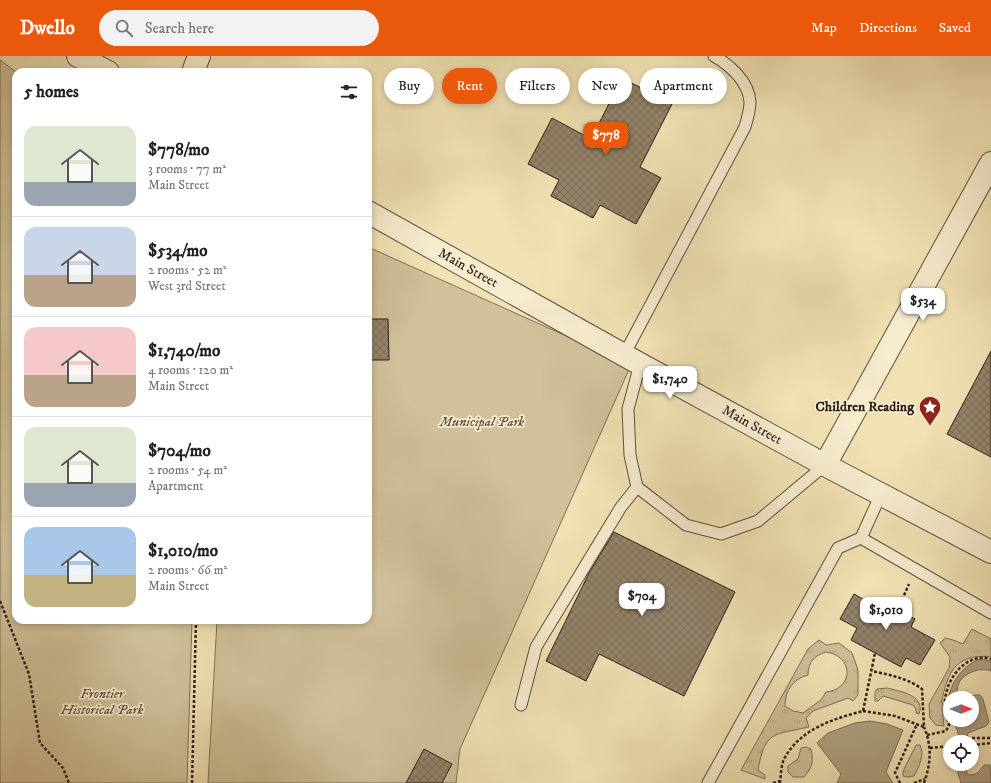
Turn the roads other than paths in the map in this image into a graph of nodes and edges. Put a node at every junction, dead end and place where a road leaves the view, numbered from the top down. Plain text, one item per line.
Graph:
1 (78, 56) edge
2 (198, 56) edge
3 (714, 56) edge
4 (100, 68) edge
5 (194, 68) edge
6 (991, 163) edge
7 (372, 214) edge
8 (632, 360) junction
9 (825, 465) junction
10 (637, 487) junction
11 (880, 494) junction
12 (862, 538) junction
13 (991, 552) edge
14 (991, 613) edge
15 (522, 705) dead end
16 (708, 783) edge

1 - 4 street
2 - 5 street
3 - 8 lane
6 - 9 street
7 - 8 street, Main Street
8 - 9 street, Main Street
8 - 10 lane
9 - 10 lane
9 - 11 street, Main Street
10 - 15 lane
11 - 12 lane
11 - 13 street, Main Street
12 - 14 lane
12 - 16 lane

